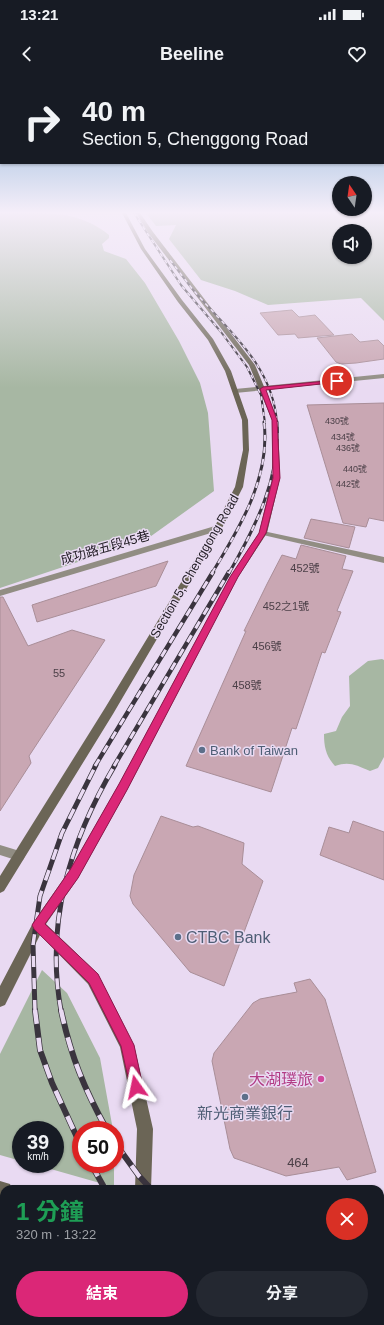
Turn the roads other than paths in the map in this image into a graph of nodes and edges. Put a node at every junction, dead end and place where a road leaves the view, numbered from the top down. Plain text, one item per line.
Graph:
1 (159, 271) edge
2 (180, 271) edge
3 (384, 376) edge
4 (263, 389) junction
5 (236, 392) junction
6 (218, 528) junction
7 (263, 533) junction
8 (384, 560) edge
9 (0, 593) edge
10 (0, 850) edge
11 (19, 856) junction
12 (0, 887) edge
13 (38, 925) junction
14 (0, 1000) edge
15 (142, 1185) edge

1 - 5 main road, Section 5, Chenggong Road
2 - 4 main road
3 - 4 street
4 - 5 street
4 - 7 main road
5 - 6 main road, Section 5, Chenggong Road
6 - 9 street, 成功路五段45巷
6 - 11 main road, Section 5, Chenggong Road
7 - 8 street
7 - 13 main road
10 - 11 street
11 - 12 main road, Section 5, Chenggong Road
13 - 14 main road
13 - 15 main road

